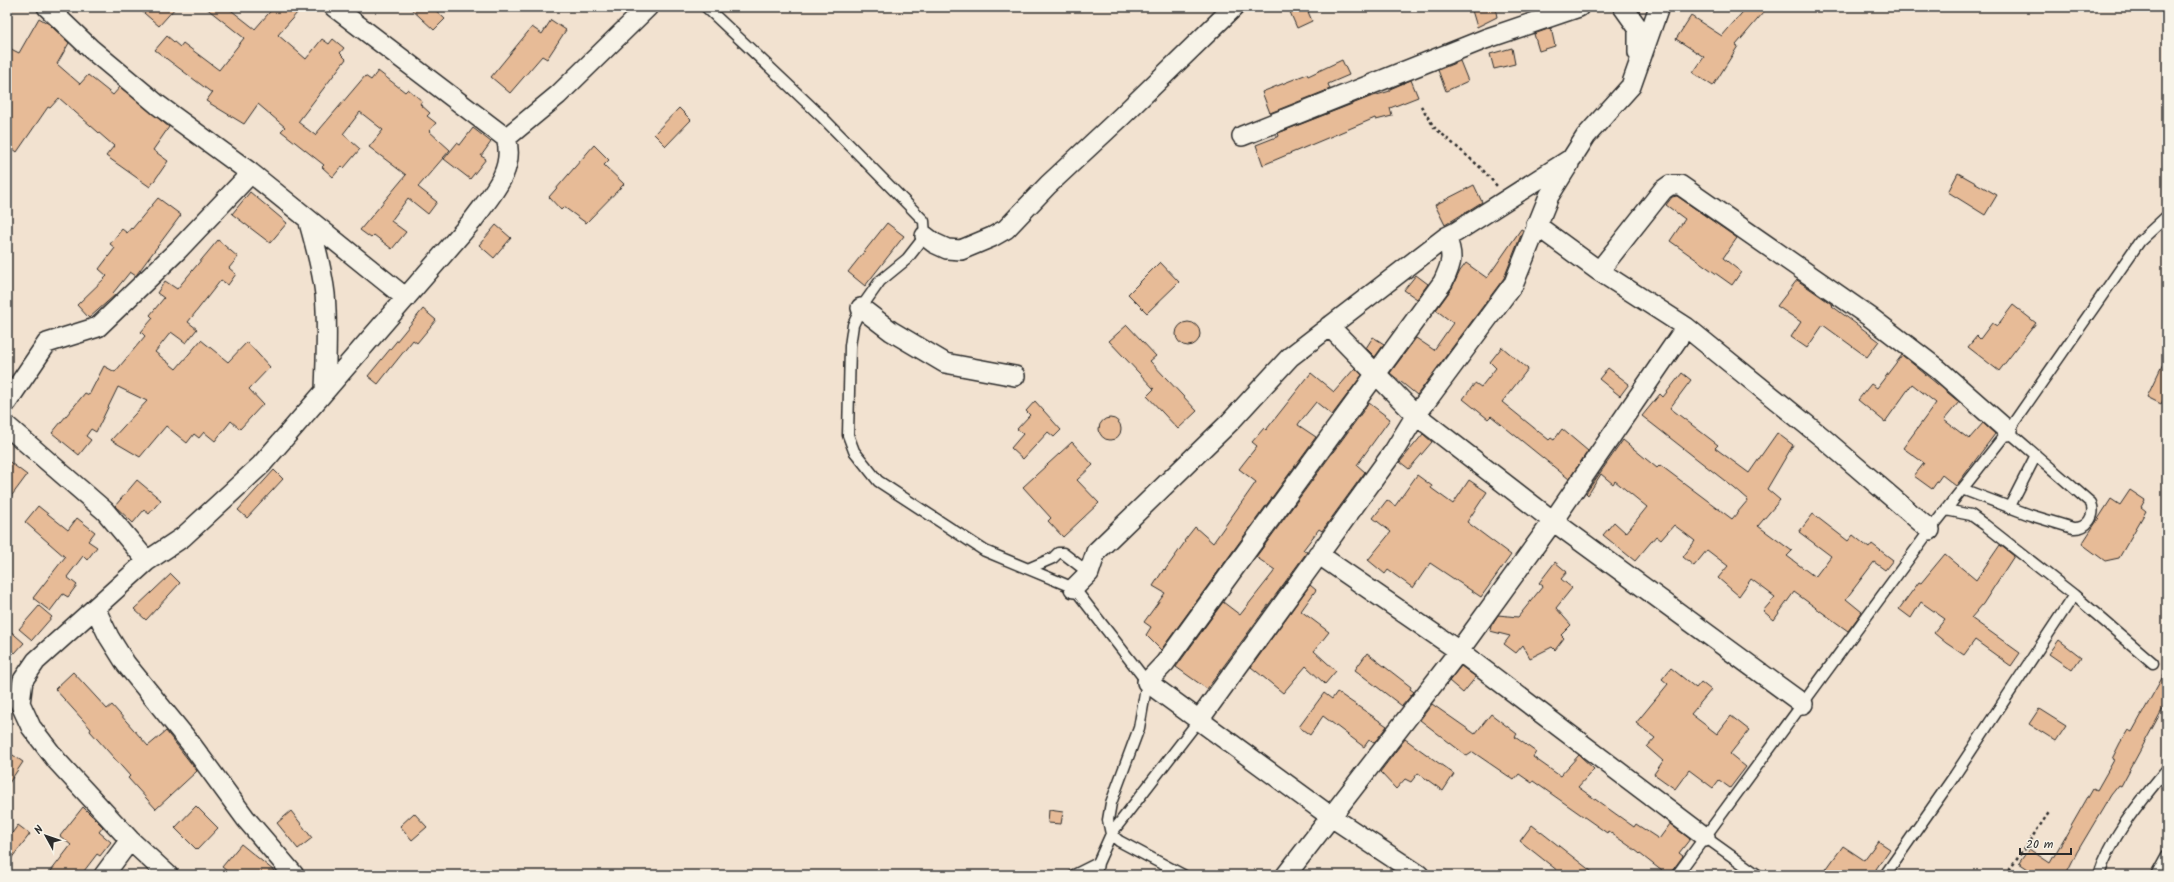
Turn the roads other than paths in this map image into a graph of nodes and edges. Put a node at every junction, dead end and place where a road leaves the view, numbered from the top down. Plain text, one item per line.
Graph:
1 (47, 7) edge
2 (334, 7) edge
3 (648, 7) edge
4 (706, 7) edge
5 (1234, 7) edge
6 (1579, 7) edge
7 (1622, 7) edge
8 (1659, 7) edge
9 (1639, 60) junction
10 (1242, 136) dead end
11 (506, 138) junction
12 (1572, 158) junction
13 (252, 173) junction
14 (2167, 216) edge
15 (308, 219) junction
16 (1536, 225) junction
17 (925, 236) junction
18 (1446, 237) junction
19 (1599, 271) junction
20 (406, 298) junction
21 (861, 308) junction
22 (1329, 326) junction
23 (1686, 327) junction
24 (1376, 374) junction
25 (1015, 376) dead end
26 (325, 391) junction
27 (7, 402) edge
28 (1416, 415) junction
29 (7, 426) edge
30 (2008, 431) junction
31 (2036, 455) junction
32 (1962, 489) junction
33 (2009, 508) junction
34 (1946, 510) junction
35 (1553, 521) junction
36 (1930, 530) junction
37 (1318, 554) junction
38 (147, 561) junction
39 (1030, 568) junction
40 (1088, 573) junction
41 (1074, 588) junction
42 (2074, 595) junction
43 (95, 608) junction
44 (1459, 651) junction
45 (2153, 663) dead end
46 (23, 680) junction
47 (1147, 682) junction
48 (7, 691) edge
49 (1803, 704) junction
50 (1199, 720) junction
51 (2167, 769) edge
52 (1330, 816) junction
53 (1111, 834) junction
54 (1704, 838) junction
55 (130, 840) junction
56 (2167, 855) edge
57 (1098, 862) junction
58 (104, 875) edge
59 (168, 875) edge
60 (294, 875) edge
61 (1074, 875) edge
62 (1096, 875) edge
63 (1183, 875) edge
64 (1286, 875) edge
65 (1419, 875) edge
66 (1677, 875) edge
67 (1758, 875) edge
68 (1885, 875) edge
69 (2099, 875) edge
70 (2156, 875) edge

1 - 13 street
2 - 11 street
3 - 11 street
4 - 17 lane
5 - 17 street
6 - 10 street
7 - 9 street
8 - 9 street
9 - 12 street
11 - 20 street
12 - 16 street
12 - 18 street
13 - 15 street
13 - 27 street
14 - 30 lane
15 - 20 street
15 - 26 street
16 - 19 street
16 - 28 street
17 - 21 lane
18 - 22 street
18 - 24 street
19 - 23 street
19 - 30 street
20 - 26 street
21 - 25 street
21 - 39 lane
22 - 24 street
22 - 40 street
23 - 35 street
23 - 36 street
24 - 28 street
24 - 47 street
26 - 38 street
28 - 35 street
28 - 37 street
29 - 38 street
30 - 31 lane
30 - 32 lane
31 - 33 lane
31 - 33 lane
32 - 33 lane
32 - 34 lane
34 - 36 lane
34 - 42 lane
35 - 44 street
35 - 49 street
36 - 49 lane
37 - 44 street
37 - 50 street
38 - 43 street
39 - 40 lane
39 - 41 lane
40 - 41 street
41 - 47 lane
42 - 45 lane
42 - 68 lane
43 - 46 street
43 - 60 street
44 - 52 street
44 - 54 street
46 - 48 street
46 - 55 street
47 - 50 street
47 - 53 lane
49 - 54 lane
50 - 52 street
50 - 53 lane
51 - 69 lane
52 - 64 street
52 - 65 street
53 - 57 lane
53 - 63 lane
54 - 66 lane
54 - 67 lane
55 - 58 street
55 - 59 street
56 - 70 lane
57 - 61 lane
57 - 62 lane

